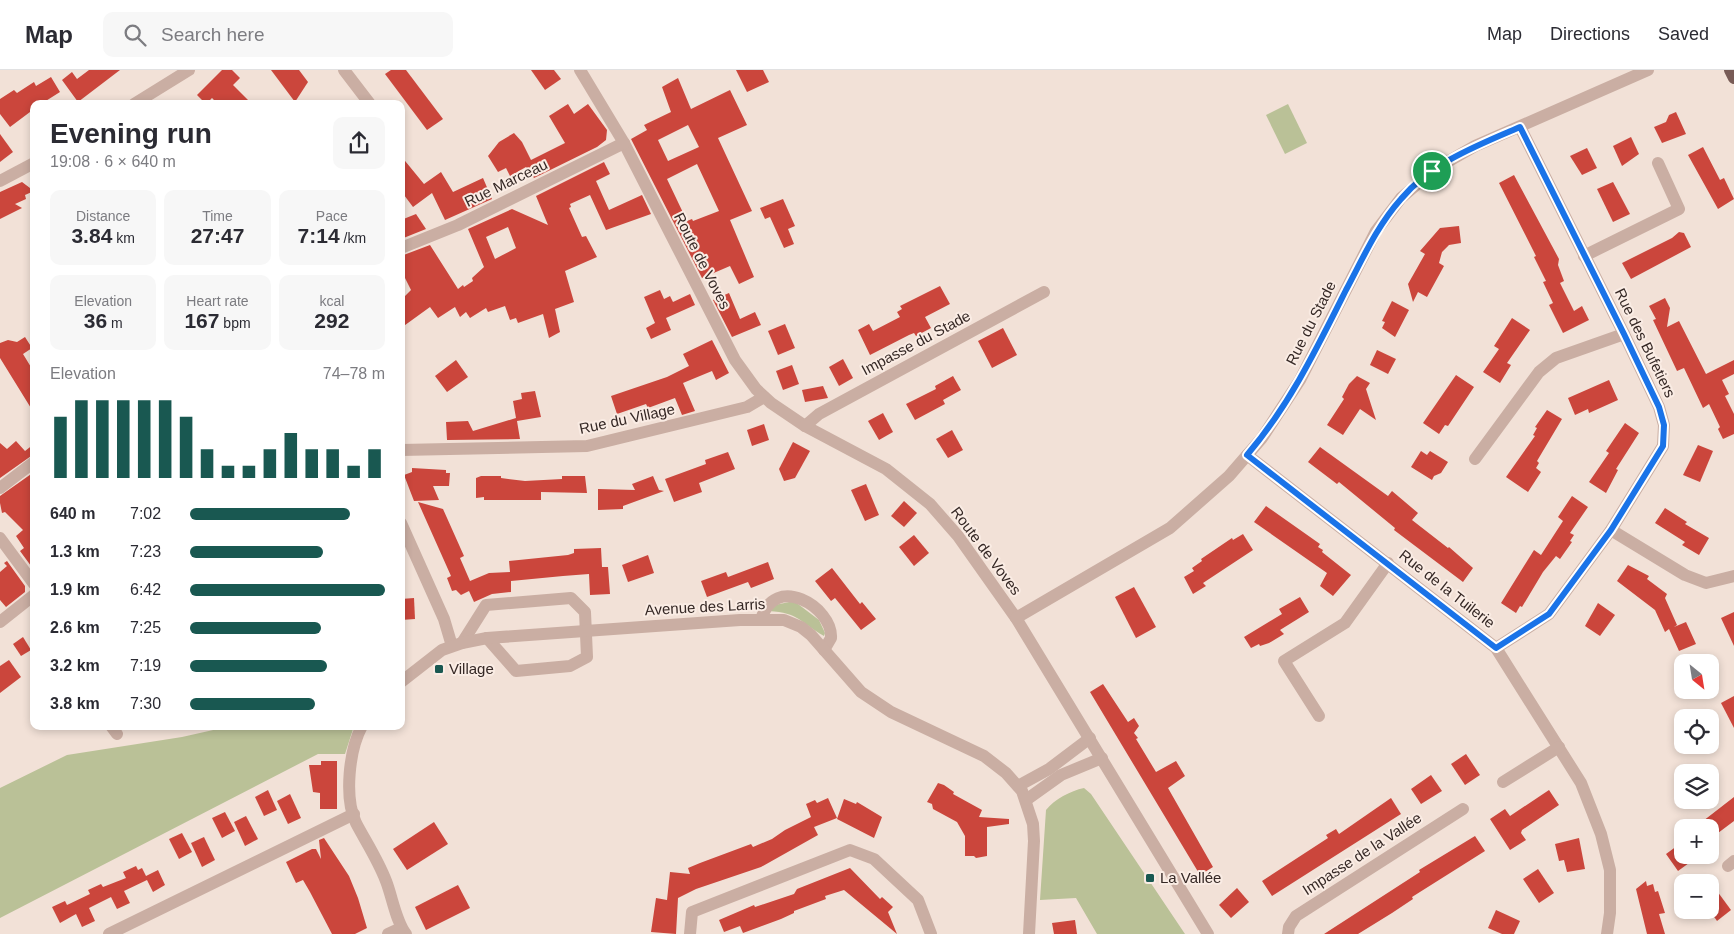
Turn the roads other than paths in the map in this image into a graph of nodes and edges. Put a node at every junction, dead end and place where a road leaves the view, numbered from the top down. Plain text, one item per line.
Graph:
1 (189, 70) edge
2 (344, 70) edge
3 (580, 70) edge
4 (1648, 70) edge
5 (1730, 70) edge
6 (1734, 78) edge
7 (140, 100) edge
8 (367, 100) edge
9 (1520, 127) junction
10 (624, 143) junction
11 (1658, 163) dead end
12 (30, 165) edge
13 (0, 181) edge
14 (405, 246) edge
15 (1584, 256) junction
16 (1044, 292) dead end
17 (1624, 334) junction
18 (764, 397) junction
19 (806, 426) junction
20 (405, 450) edge
21 (1247, 455) junction
22 (1474, 459) dead end
23 (30, 465) edge
24 (0, 488) edge
25 (1611, 530) junction
26 (405, 532) edge
27 (0, 538) edge
28 (1388, 563) junction
29 (1734, 577) edge
30 (30, 579) edge
31 (30, 598) edge
32 (1016, 618) junction
33 (761, 620) junction
34 (0, 622) edge
35 (587, 631) junction
36 (487, 638) junction
37 (457, 645) junction
38 (1496, 648) junction
39 (824, 650) junction
40 (405, 677) edge
41 (1319, 716) dead end
42 (360, 730) edge
43 (1090, 738) junction
44 (1558, 747) junction
45 (1102, 758) junction
46 (1503, 782) dead end
47 (1022, 792) junction
48 (1463, 809) dead end
49 (354, 814) junction
50 (403, 931) edge
51 (108, 934) edge
52 (388, 934) edge
53 (690, 934) edge
54 (931, 934) edge
55 (1029, 934) edge
56 (1208, 934) edge
57 (1288, 934) edge
58 (1607, 934) edge

1 - 7 street
2 - 8 street
3 - 10 street, Route de Voves
4 - 9 street, Rue du Stade
5 - 6 main road
9 - 15 street, Rue des Bufetiers
9 - 21 street, Rue du Stade
10 - 14 street, Rue Marceau
10 - 18 street, Route de Voves
11 - 15 street
12 - 13 street
15 - 17 street, Rue des Bufetiers
16 - 19 street, Impasse du Stade
17 - 22 street
17 - 25 street, Rue des Bufetiers
18 - 19 street, Route de Voves
18 - 20 street, Rue du Village
19 - 32 street, Route de Voves
21 - 28 street, Rue de la Tuilerie
21 - 32 street, Rue du Stade
23 - 24 street
25 - 29 street
25 - 38 street, Rue des Bufetiers
26 - 37 street
27 - 30 street
28 - 38 street, Rue de la Tuilerie
28 - 41 street
31 - 34 street
32 - 43 street, Route de Voves
33 - 35 street, Avenue des Larris
33 - 39 street, Avenue des Larris
33 - 39 street
35 - 36 street, Avenue des Larris
35 - 36 street
35 - 37 street
36 - 37 street, Avenue des Larris
37 - 40 street
38 - 44 street, Rue de la Tuilerie
39 - 47 street, Avenue des Larris
42 - 49 street
43 - 45 street, Route de Voves
43 - 47 street
44 - 46 street
44 - 58 street, Rue de la Tuilerie
45 - 47 street
45 - 56 street, Route de Voves
47 - 55 street
48 - 57 street, Impasse de la Vallée
49 - 50 street
49 - 51 street
50 - 52 street
53 - 54 street

